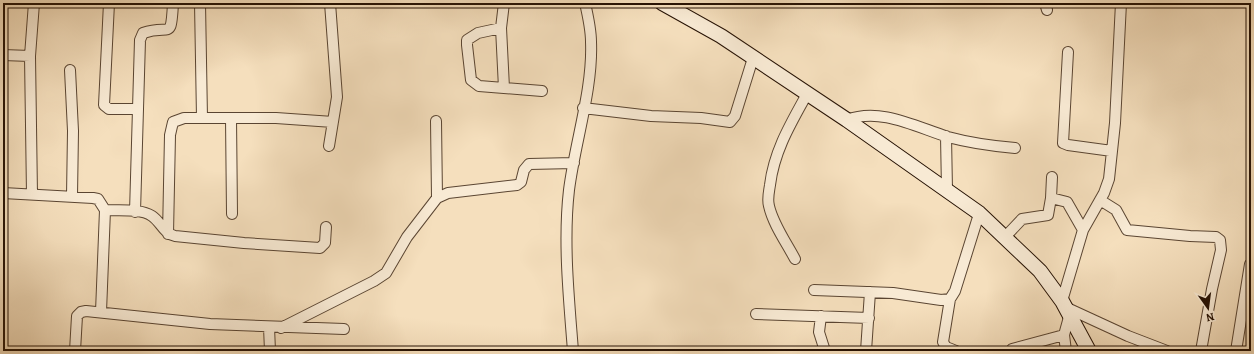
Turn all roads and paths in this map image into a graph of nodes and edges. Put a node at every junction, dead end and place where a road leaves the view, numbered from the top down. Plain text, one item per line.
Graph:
1 (34, 3) edge
2 (109, 3) edge
3 (173, 3) edge
4 (200, 3) edge
5 (330, 3) edge
6 (504, 3) edge
7 (585, 3) edge
8 (662, 3) edge
9 (1121, 3) edge
10 (501, 28) junction
11 (1068, 52) dead end
12 (3, 56) edge
13 (30, 56) junction
14 (753, 58) junction
15 (70, 70) dead end
16 (504, 88) junction
17 (542, 91) dead end
18 (807, 94) junction
19 (583, 108) junction
20 (138, 109) junction
21 (202, 118) junction
22 (231, 118) junction
23 (847, 120) junction
24 (333, 122) junction
25 (436, 122) dead end
26 (946, 136) junction
27 (329, 146) dead end
28 (1015, 148) dead end
29 (1112, 151) junction
30 (574, 163) junction
31 (1052, 177) dead end
32 (947, 190) junction
33 (3, 194) edge
34 (32, 195) junction
35 (72, 196) junction
36 (436, 198) junction
37 (1051, 198) junction
38 (1100, 200) junction
39 (105, 210) junction
40 (135, 212) junction
41 (232, 214) dead end
42 (979, 214) junction
43 (326, 227) dead end
44 (1083, 230) junction
45 (168, 234) junction
46 (1005, 237) junction
47 (795, 259) dead end
48 (1250, 264) dead end
49 (814, 290) dead end
50 (870, 292) junction
51 (950, 298) junction
52 (1065, 308) junction
53 (101, 312) junction
54 (756, 314) dead end
55 (821, 316) junction
56 (868, 318) junction
57 (269, 327) junction
58 (281, 328) junction
59 (344, 329) dead end
60 (1064, 335) junction
61 (1012, 349) dead end
62 (74, 351) edge
63 (270, 351) edge
64 (574, 351) edge
65 (825, 351) edge
66 (866, 351) edge
67 (956, 351) edge
68 (1066, 351) edge
69 (1089, 351) edge
70 (1167, 351) edge
71 (1201, 351) edge
72 (1236, 351) edge

1 - 13 street
2 - 20 street
3 - 20 street
4 - 21 street
5 - 24 street
6 - 10 street
7 - 19 street
8 - 14 street
9 - 29 street
10 - 16 street
10 - 16 street
11 - 29 street
12 - 13 street
13 - 34 street
14 - 18 street
14 - 19 street
15 - 35 street
16 - 17 street
18 - 23 street
18 - 47 street
19 - 30 street
20 - 40 street
21 - 22 street
21 - 45 street
22 - 24 street
22 - 41 street
23 - 26 street
23 - 32 street
24 - 27 street
25 - 36 street
26 - 28 street
26 - 32 street
29 - 38 street
30 - 36 street
30 - 64 street
31 - 37 street
32 - 42 street
33 - 34 street
34 - 35 street
35 - 39 street
36 - 58 street
37 - 44 street
37 - 46 street
38 - 44 street
38 - 71 street
39 - 40 street
39 - 53 street
40 - 45 street
42 - 46 street
42 - 51 street
43 - 45 street
44 - 52 street
46 - 52 street
48 - 72 street
49 - 50 street
50 - 51 street
50 - 56 street
51 - 67 street
52 - 60 street
52 - 69 street
52 - 70 street
53 - 57 street
53 - 62 street
54 - 55 street
55 - 56 street
55 - 65 street
56 - 66 street
57 - 58 street
57 - 63 street
58 - 59 street
60 - 61 street
60 - 68 street

